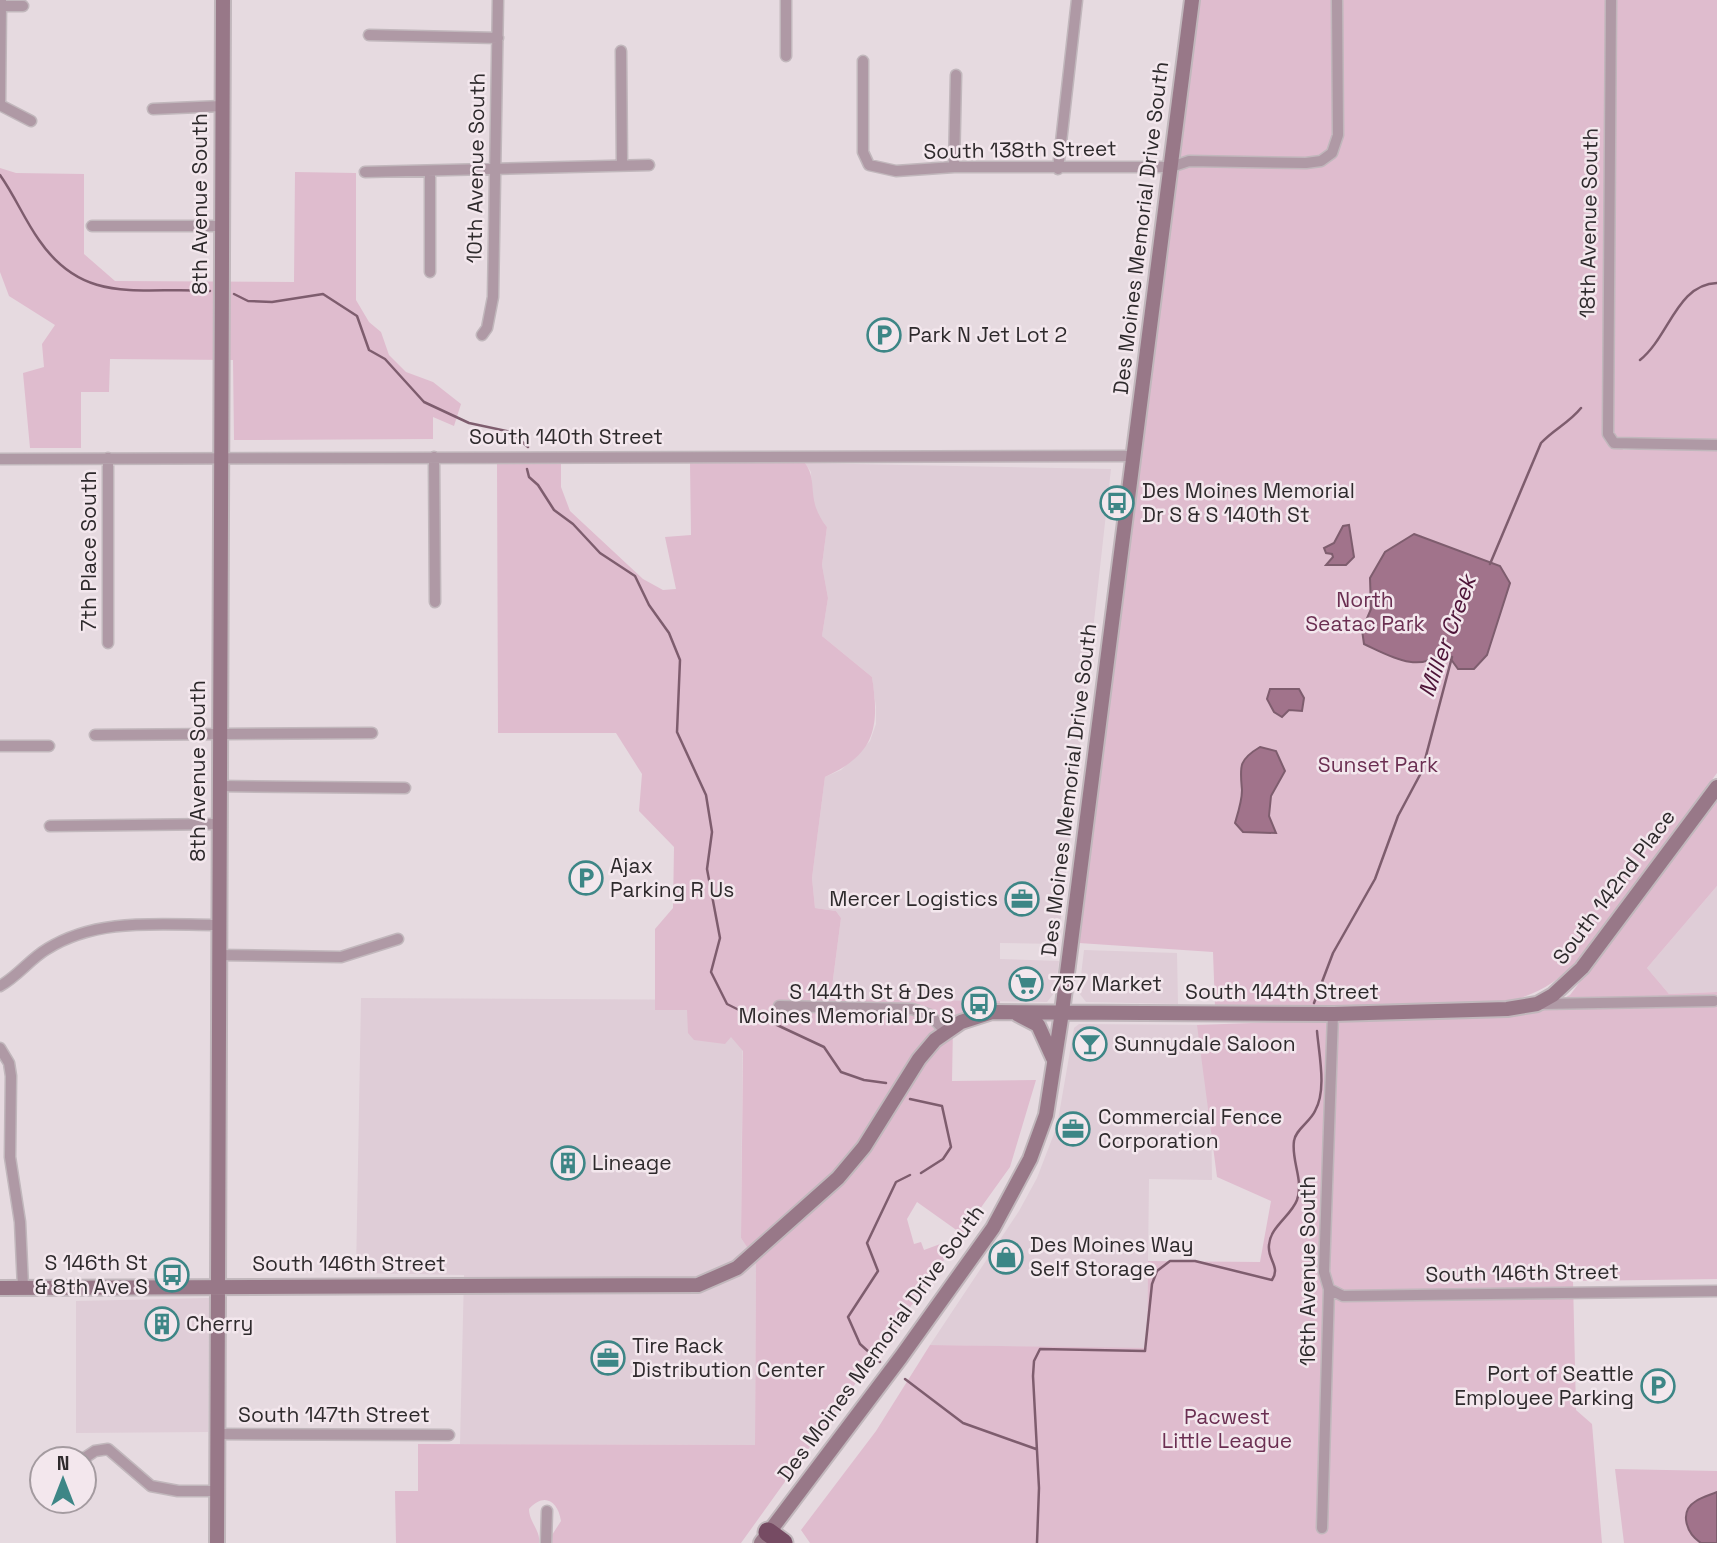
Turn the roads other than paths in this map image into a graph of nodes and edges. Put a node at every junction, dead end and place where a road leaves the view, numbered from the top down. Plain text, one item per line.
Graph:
1 (223, 0) edge
2 (498, 0) edge
3 (786, 0) edge
4 (1077, 0) edge
5 (1192, 0) edge
6 (1337, 0) edge
7 (1611, 0) edge
8 (1, 3) edge
9 (23, 6) dead end
10 (369, 35) dead end
11 (498, 38) junction
12 (621, 51) dead end
13 (786, 56) dead end
14 (863, 61) dead end
15 (956, 75) dead end
16 (0, 105) edge
17 (222, 106) junction
18 (153, 109) dead end
19 (31, 121) dead end
20 (622, 165) junction
21 (649, 165) dead end
22 (497, 167) junction
23 (954, 167) junction
24 (1171, 167) junction
25 (1058, 169) junction
26 (430, 171) junction
27 (365, 173) dead end
28 (92, 226) dead end
29 (221, 226) junction
30 (430, 272) dead end
31 (482, 335) dead end
32 (1717, 445) edge
33 (1133, 456) junction
34 (434, 457) junction
35 (108, 458) junction
36 (220, 458) junction
37 (0, 459) edge
38 (435, 602) dead end
39 (108, 643) dead end
40 (219, 733) junction
41 (372, 733) dead end
42 (94, 735) dead end
43 (0, 746) edge
44 (49, 746) dead end
45 (219, 786) junction
46 (1717, 787) edge
47 (405, 788) dead end
48 (218, 824) junction
49 (50, 826) dead end
50 (218, 925) junction
51 (398, 939) dead end
52 (218, 955) junction
53 (0, 986) edge
54 (1714, 1001) dead end
55 (1536, 1004) junction
56 (779, 1006) dead end
57 (1013, 1012) junction
58 (1062, 1013) junction
59 (1333, 1014) junction
60 (945, 1031) junction
61 (0, 1048) edge
62 (1054, 1062) junction
63 (219, 1286) junction
64 (23, 1287) junction
65 (0, 1288) edge
66 (1329, 1289) junction
67 (1717, 1291) edge
68 (218, 1434) junction
69 (449, 1435) dead end
70 (98, 1451) edge
71 (217, 1491) junction
72 (547, 1511) dead end
73 (1322, 1528) dead end
74 (771, 1539) edge
75 (217, 1543) edge
76 (546, 1543) edge

1 - 17 street, 8th Avenue South
2 - 11 street, 10th Avenue South
3 - 13 street
4 - 25 street
5 - 24 street, Des Moines Memorial Drive South
6 - 24 street, South 138th Street
7 - 32 street, 18th Avenue South
8 - 9 street
8 - 16 street
10 - 11 street
11 - 22 street, 10th Avenue South
12 - 20 street
14 - 23 street, South 138th Street
15 - 23 street
16 - 19 street
17 - 18 street
17 - 29 street, 8th Avenue South
20 - 21 street
20 - 22 street
22 - 26 street
22 - 31 street, 10th Avenue South
23 - 25 street, South 138th Street
24 - 25 street, South 138th Street
24 - 33 street, Des Moines Memorial Drive South
26 - 27 street
26 - 30 street
28 - 29 street
29 - 36 street, 8th Avenue South
33 - 34 street, South 140th Street
33 - 58 street, Des Moines Memorial Drive South
34 - 36 street, South 140th Street
34 - 38 street
35 - 36 street, South 140th Street
35 - 37 street, South 140th Street
35 - 39 street, 7th Place South
36 - 40 street, 8th Avenue South
40 - 41 street
40 - 42 street
40 - 45 street, 8th Avenue South
43 - 44 street
45 - 47 street
45 - 48 street, 8th Avenue South
46 - 55 street, South 142nd Place
48 - 49 street
48 - 50 street, 8th Avenue South
50 - 52 street, 8th Avenue South
50 - 53 street
51 - 52 street
52 - 63 street, 8th Avenue South
54 - 55 street, South 144th Street
55 - 59 street, South 144th Street
56 - 60 street
57 - 58 street, South 144th Street
57 - 60 street, South 144th Street
57 - 62 street
58 - 59 street, South 144th Street
58 - 62 street, Des Moines Memorial Drive South
59 - 66 street, 16th Avenue South
60 - 63 street, South 146th Street
61 - 64 street
62 - 74 street, Des Moines Memorial Drive South
63 - 64 street, South 146th Street
63 - 68 street, 8th Avenue South
64 - 65 street, South 146th Street
66 - 67 street, South 146th Street
66 - 73 street, 16th Avenue South
68 - 69 street, South 147th Street
68 - 71 street, 8th Avenue South
70 - 71 street
71 - 75 street, 8th Avenue South
72 - 76 street

